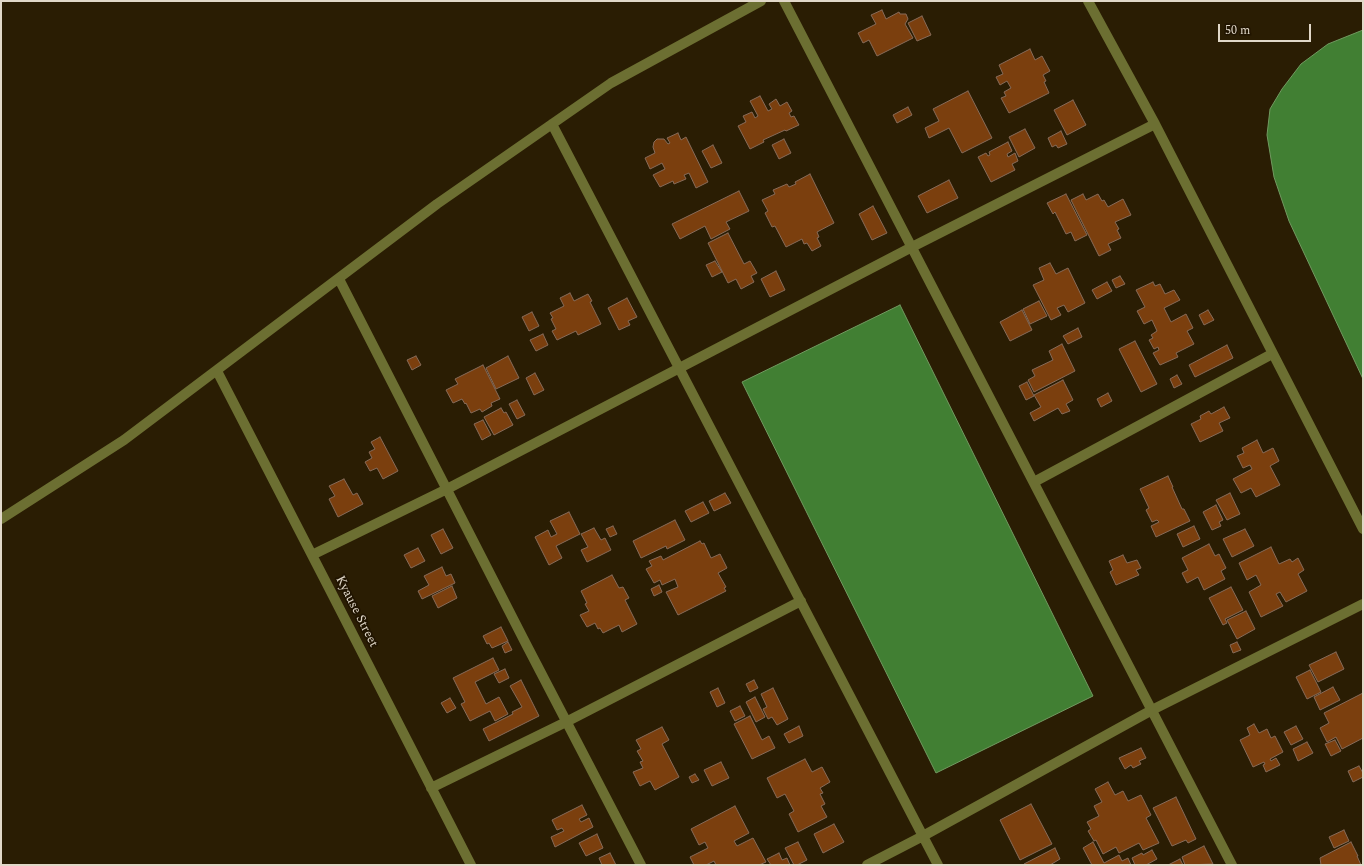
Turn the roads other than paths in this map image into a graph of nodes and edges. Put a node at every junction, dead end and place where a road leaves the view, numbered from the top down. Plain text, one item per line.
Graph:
1 (761, 1) edge
2 (784, 1) edge
3 (1088, 1) edge
4 (552, 124) junction
5 (1155, 124) junction
6 (912, 247) junction
7 (339, 279) junction
8 (1272, 354) junction
9 (679, 368) junction
10 (217, 372) junction
11 (1034, 482) junction
12 (446, 489) junction
13 (1, 519) edge
14 (1363, 529) edge
15 (312, 554) junction
16 (801, 601) junction
17 (1363, 604) edge
18 (1152, 710) junction
19 (566, 722) junction
20 (432, 788) junction
21 (923, 836) junction
22 (471, 865) edge
23 (641, 865) edge
24 (867, 865) edge
25 (938, 865) edge
26 (1232, 865) edge

1 - 4 street
2 - 6 street
3 - 5 street
4 - 7 street
4 - 9 street
5 - 6 street
5 - 8 street
6 - 9 street
6 - 11 street
7 - 10 street
7 - 12 street
8 - 11 street
8 - 14 street
9 - 12 street
9 - 16 street
10 - 13 street
10 - 15 street, Kyause Street
11 - 18 street
12 - 15 street
12 - 19 street
15 - 20 street, Kyause Street
16 - 19 street
16 - 21 street
17 - 18 street
18 - 21 street
18 - 26 street
19 - 20 street
19 - 23 street
20 - 22 street, Kyause Street
21 - 24 street
21 - 25 street

